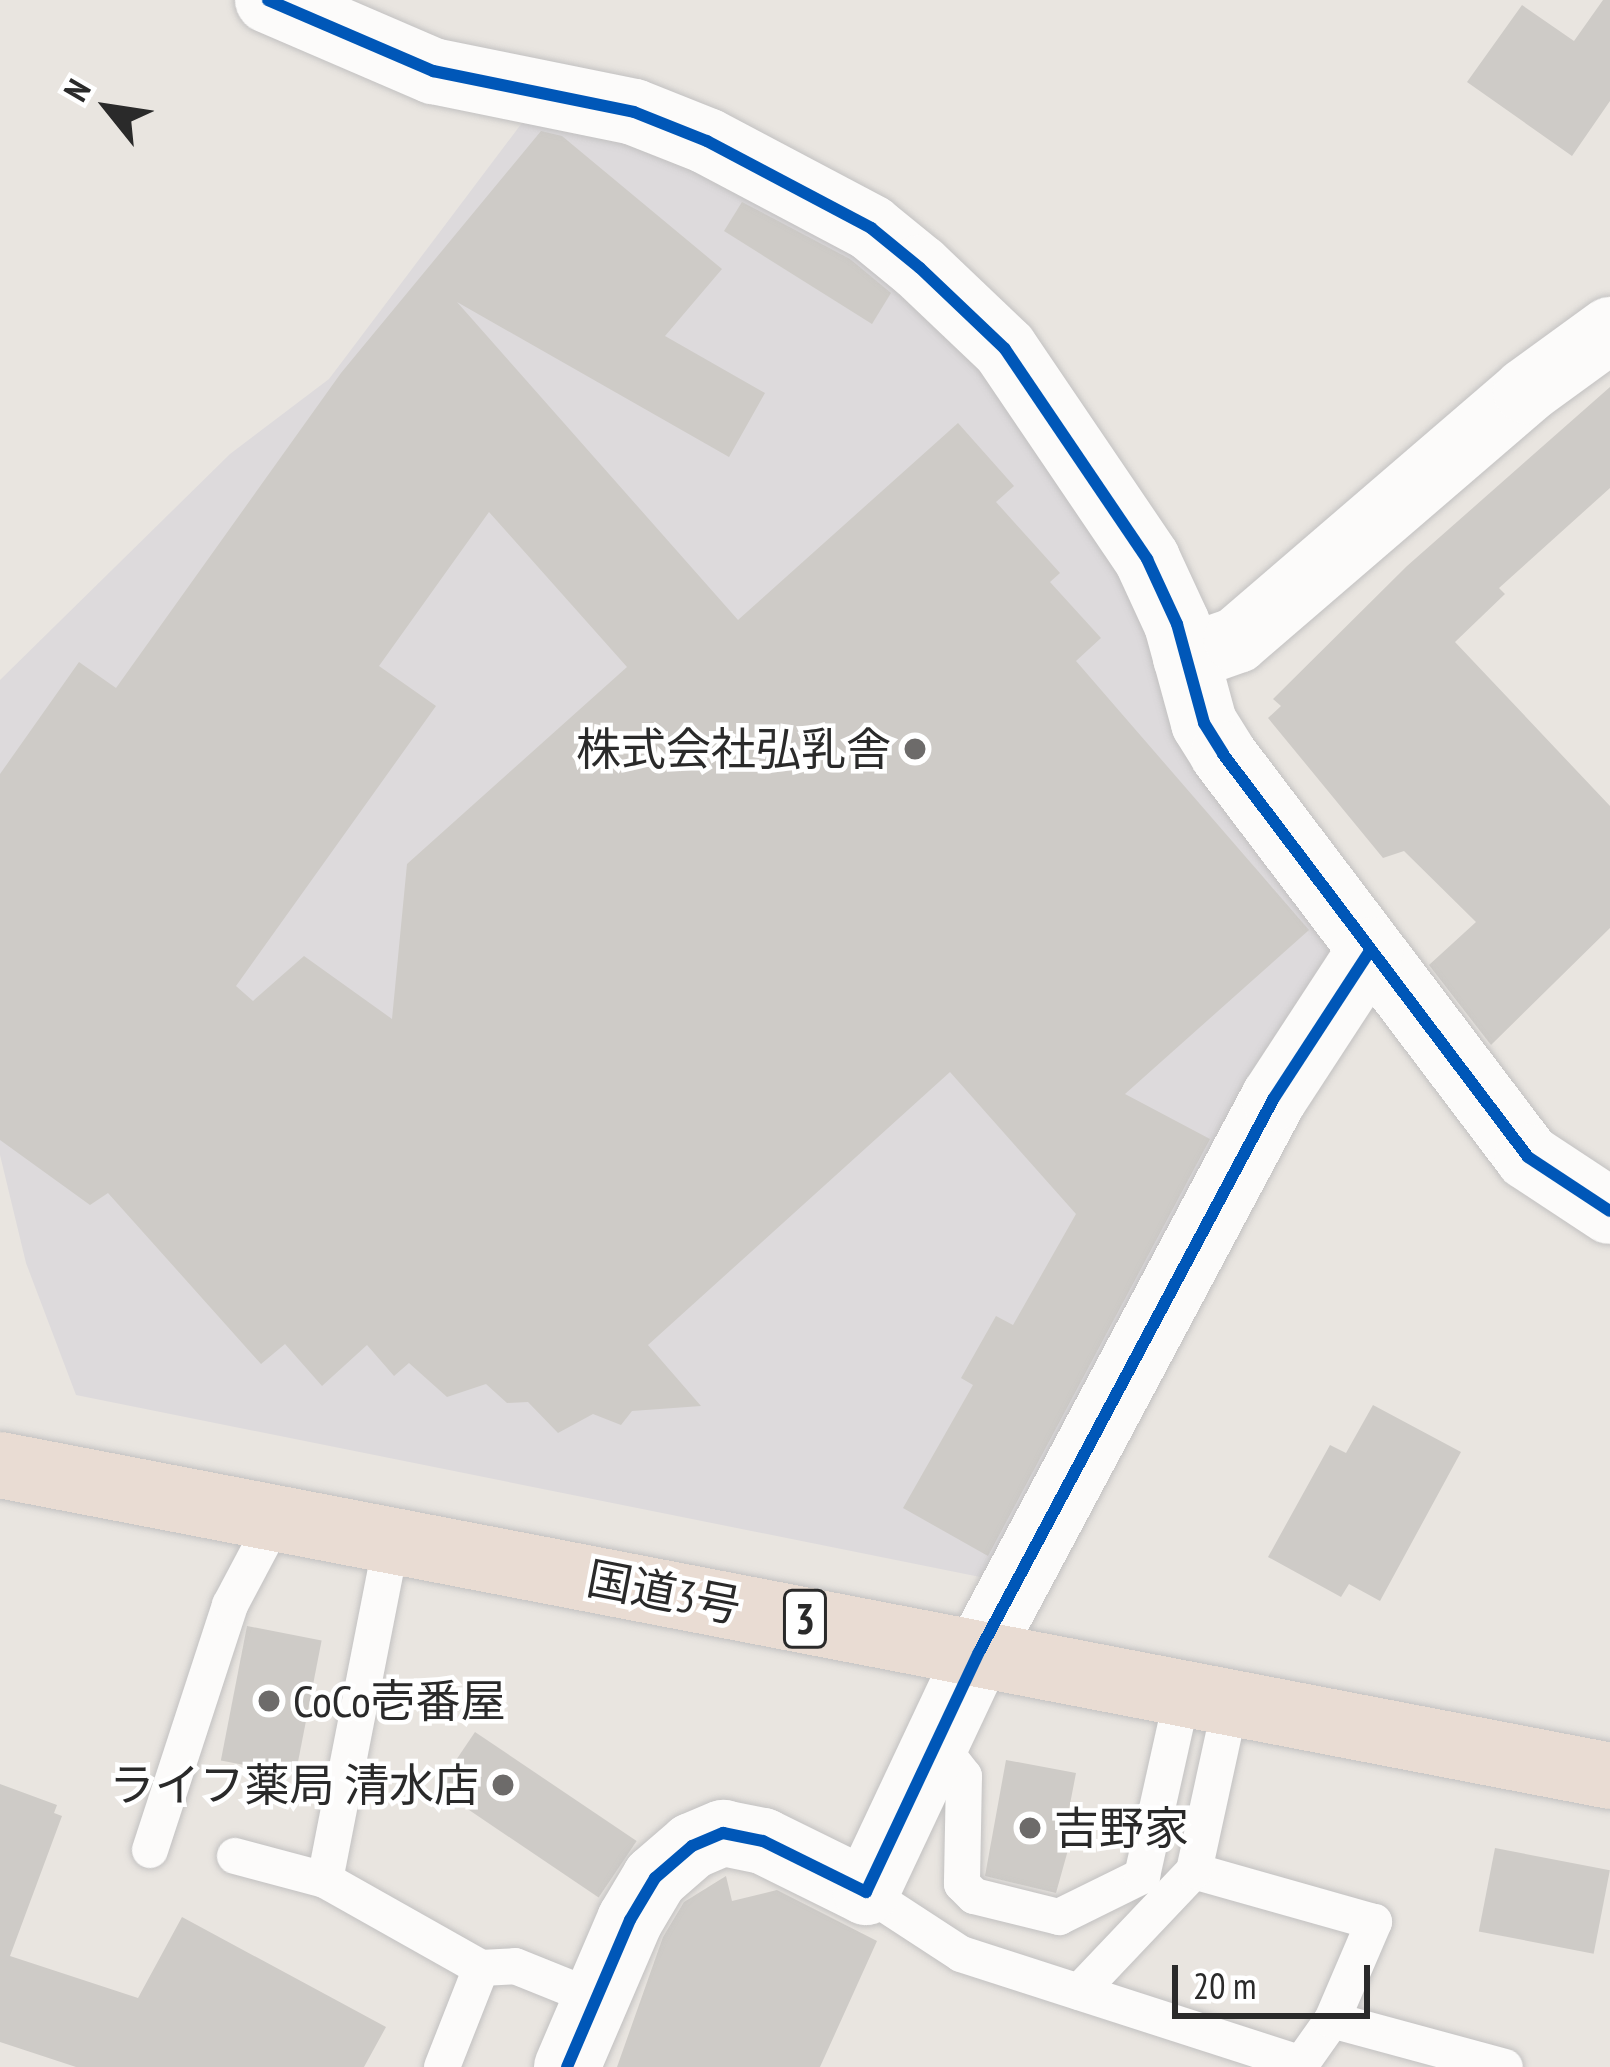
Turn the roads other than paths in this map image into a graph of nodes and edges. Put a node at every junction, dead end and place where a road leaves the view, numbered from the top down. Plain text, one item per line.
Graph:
1 (268, 0) edge
2 (1610, 330) edge
3 (1186, 658) junction
4 (1370, 951) junction
5 (1610, 1211) edge
6 (0, 1466) edge
7 (276, 1518) junction
8 (392, 1540) junction
9 (979, 1652) junction
10 (1207, 1697) junction
11 (935, 1739) junction
12 (1610, 1776) edge
13 (150, 1850) dead end
14 (235, 1856) dead end
15 (1194, 1871) junction
16 (325, 1880) junction
17 (866, 1892) junction
18 (481, 1968) junction
19 (1079, 1992) junction
20 (592, 1997) junction
21 (1332, 2020) junction
22 (442, 2067) edge
23 (567, 2067) edge
24 (1505, 2067) edge

1 - 3 street
2 - 3 street
3 - 4 street
4 - 5 street
4 - 9 street
6 - 7 highway, 国道3号 / 3
7 - 8 highway, 国道3号 / 3
7 - 13 lane
8 - 9 highway, 国道3号 / 3
8 - 16 lane
9 - 10 highway, 国道3号 / 3
9 - 11 street
10 - 11 lane
10 - 12 highway, 国道3号 / 3
10 - 15 lane
11 - 17 street
14 - 16 lane
15 - 19 lane
15 - 21 lane
16 - 18 lane
17 - 19 lane
17 - 20 street
18 - 20 lane
18 - 22 lane
19 - 21 lane
20 - 23 street
21 - 24 lane

